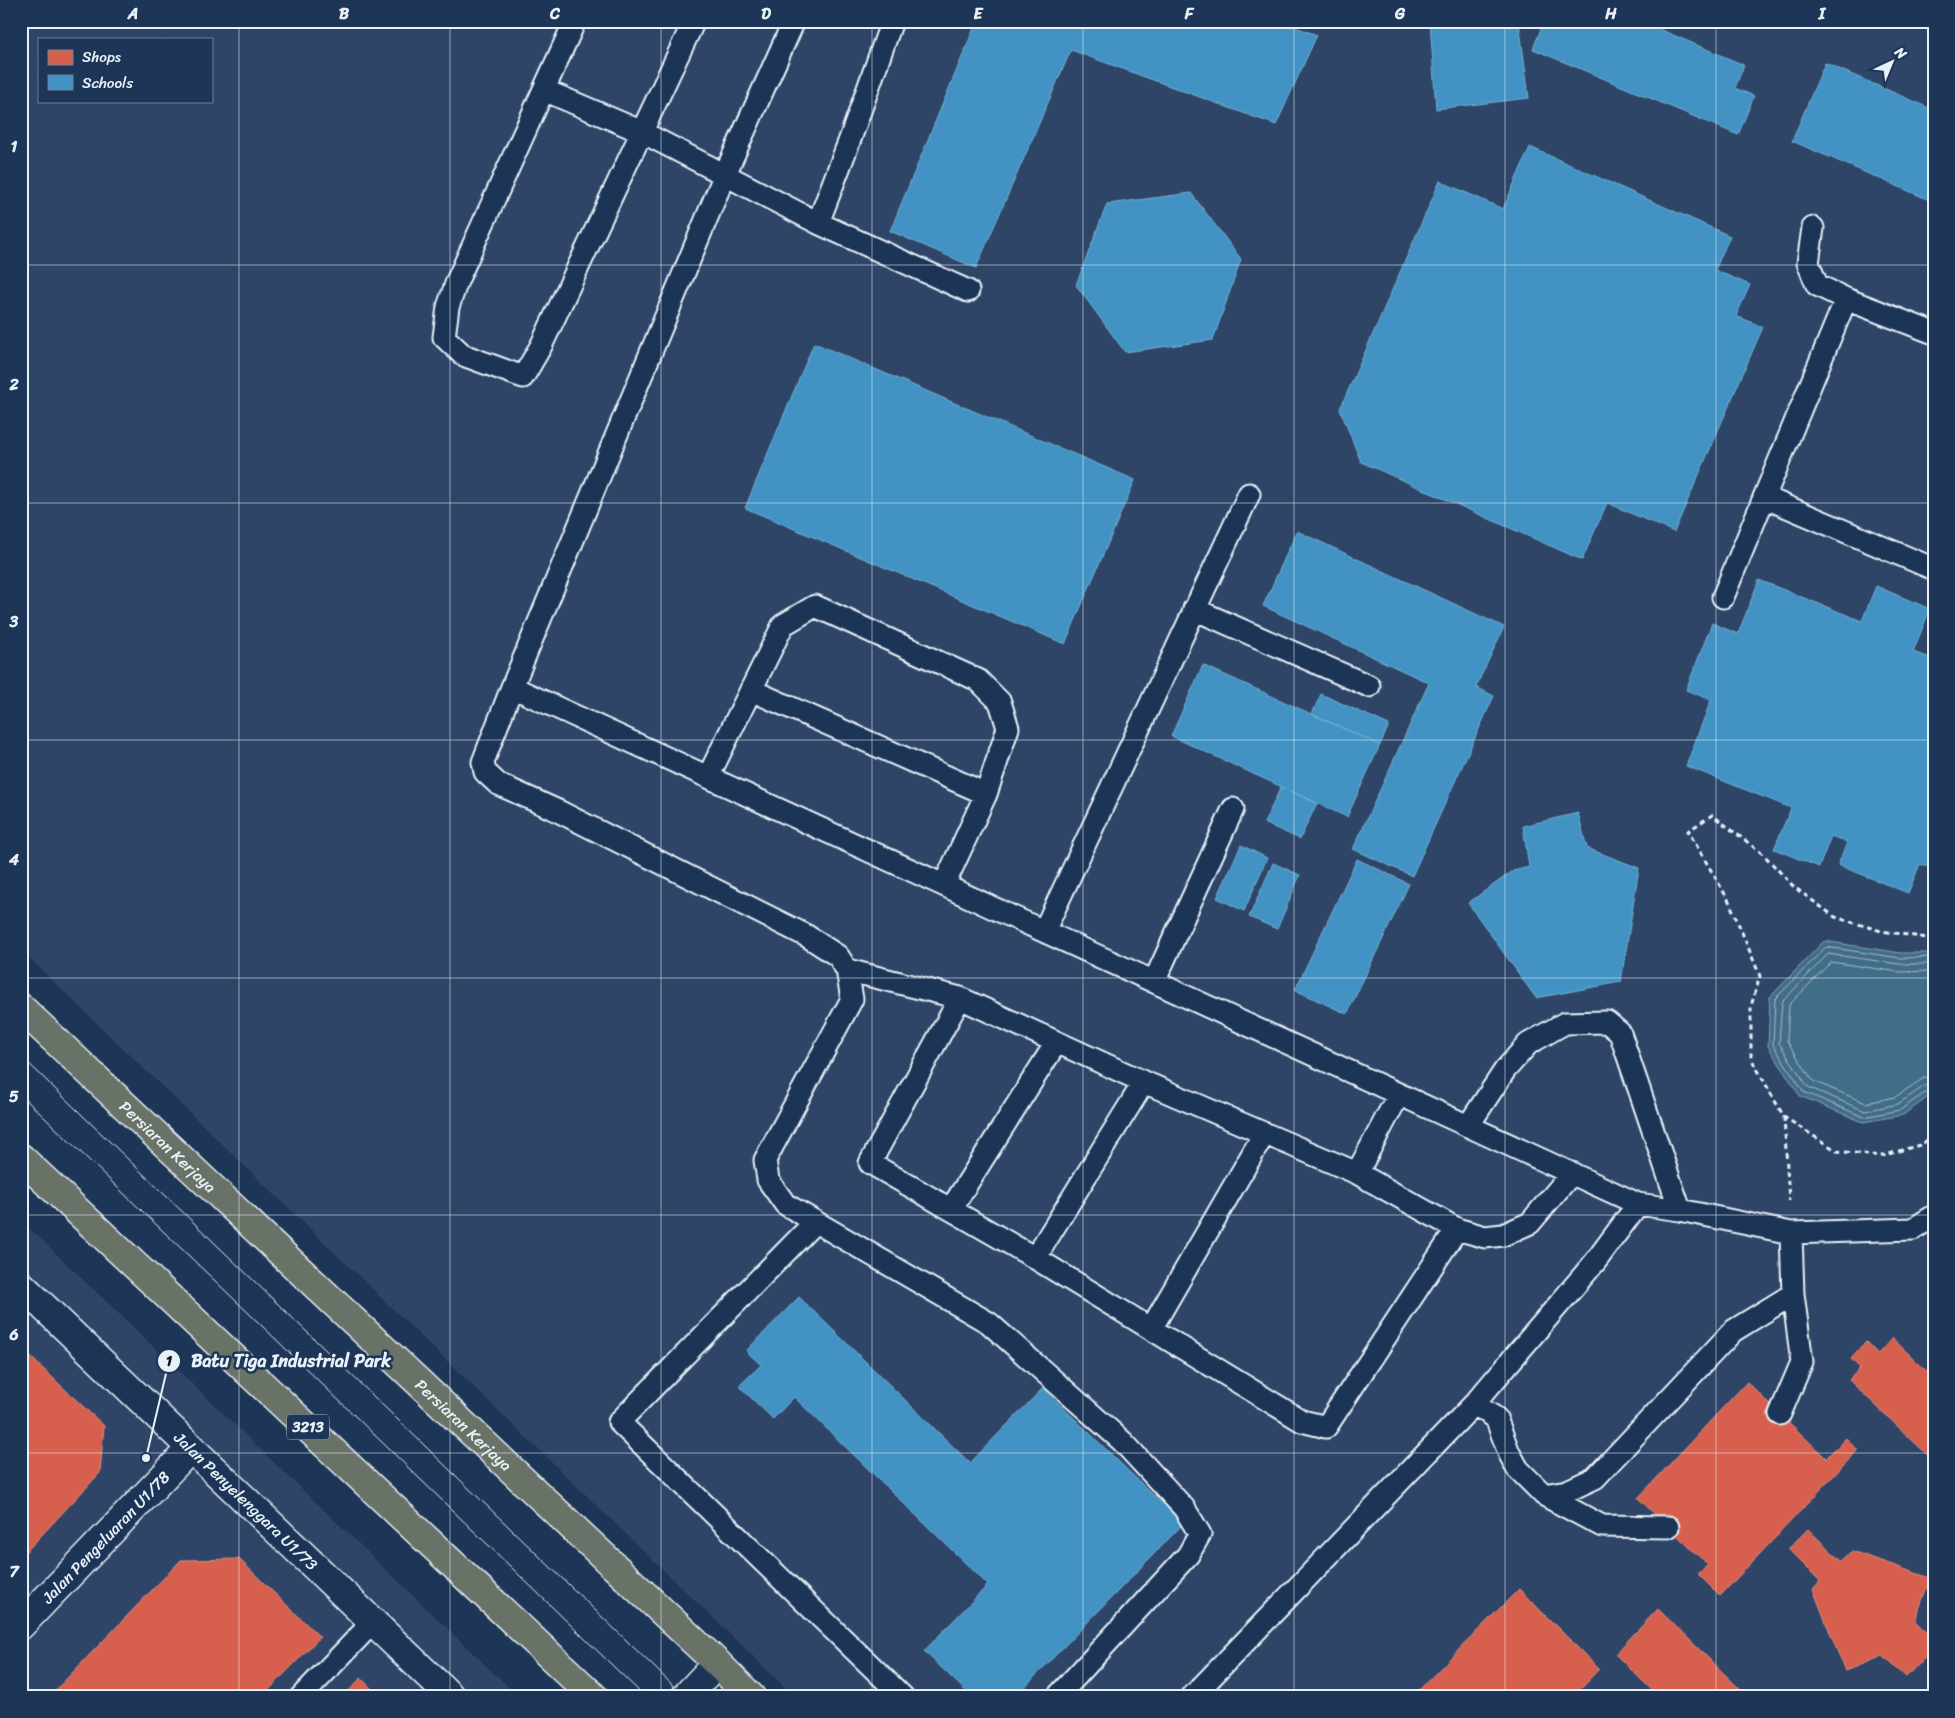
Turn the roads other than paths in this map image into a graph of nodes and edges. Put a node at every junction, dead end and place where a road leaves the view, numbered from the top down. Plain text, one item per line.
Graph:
1 (575, 21) edge
2 (694, 21) edge
3 (794, 21) edge
4 (892, 21) edge
5 (544, 90) junction
6 (642, 132) junction
7 (725, 174) junction
8 (818, 223) junction
9 (1812, 228) dead end
10 (968, 291) dead end
11 (1846, 299) junction
12 (1934, 333) edge
13 (1249, 494) dead end
14 (1764, 497) junction
15 (1934, 569) edge
16 (1723, 597) dead end
17 (1194, 609) junction
18 (1369, 686) dead end
19 (512, 687) junction
20 (751, 690) junction
21 (708, 777) junction
22 (986, 794) junction
23 (1233, 809) dead end
24 (944, 886) junction
25 (1044, 931) junction
26 (847, 970) junction
27 (1154, 982) junction
28 (960, 998) junction
29 (21, 1008) edge
30 (1056, 1043) junction
31 (1144, 1082) junction
32 (1399, 1094) junction
33 (1468, 1126) junction
34 (1264, 1134) junction
35 (21, 1158) edge
36 (1357, 1173) junction
37 (1572, 1173) junction
38 (1638, 1204) junction
39 (951, 1209) junction
40 (1680, 1210) junction
41 (1934, 1216) edge
42 (815, 1222) junction
43 (1457, 1229) junction
44 (1790, 1233) junction
45 (1035, 1258) junction
46 (21, 1285) edge
47 (1793, 1294) junction
48 (1151, 1329) junction
49 (1474, 1404) junction
50 (1780, 1414) dead end
51 (191, 1448) junction
52 (1544, 1495) junction
53 (1668, 1527) dead end
54 (24, 1615) edge
55 (373, 1622) junction
56 (717, 1662) junction
57 (301, 1697) edge
58 (451, 1697) edge
59 (594, 1697) edge
60 (685, 1697) edge
61 (751, 1697) edge
62 (903, 1697) edge
63 (1057, 1697) edge
64 (1192, 1697) edge

1 - 5 lane
2 - 6 lane
3 - 7 lane
4 - 8 lane
5 - 6 lane
5 - 6 lane
6 - 7 lane
7 - 8 lane
7 - 19 lane
8 - 10 lane
9 - 11 lane
11 - 12 lane
11 - 14 lane
13 - 17 lane
14 - 15 lane
14 - 16 lane
17 - 18 lane
17 - 25 lane
19 - 21 lane
19 - 26 lane
20 - 21 lane
20 - 22 lane
20 - 22 lane
21 - 24 lane
22 - 24 lane
23 - 27 lane
24 - 25 lane
25 - 27 lane
26 - 28 lane
26 - 42 lane
27 - 32 lane
28 - 30 lane
28 - 39 lane
29 - 56 main road, Persiaran Kerjaya
30 - 31 lane
30 - 39 lane
31 - 34 lane
31 - 45 lane
32 - 33 lane
32 - 36 lane
33 - 37 lane
33 - 40 lane
34 - 36 lane
34 - 48 lane
35 - 59 main road, 3213
36 - 43 lane
37 - 38 lane
37 - 43 lane
38 - 40 lane
38 - 49 lane
39 - 45 lane
40 - 44 lane
41 - 44 lane
42 - 62 lane
42 - 63 lane
43 - 48 lane
44 - 47 lane
45 - 48 lane
46 - 51 street, Jalan Penyelenggara U1/73
47 - 50 lane
47 - 52 lane
49 - 52 lane
49 - 64 lane
51 - 54 street, Jalan Pengeluaran U1/78
51 - 55 street, Jalan Penyelenggara U1/73
52 - 53 lane
55 - 57 lane
55 - 58 street, Jalan Penyelenggara U1/73
56 - 60 street
56 - 61 main road, Persiaran Kerjaya

